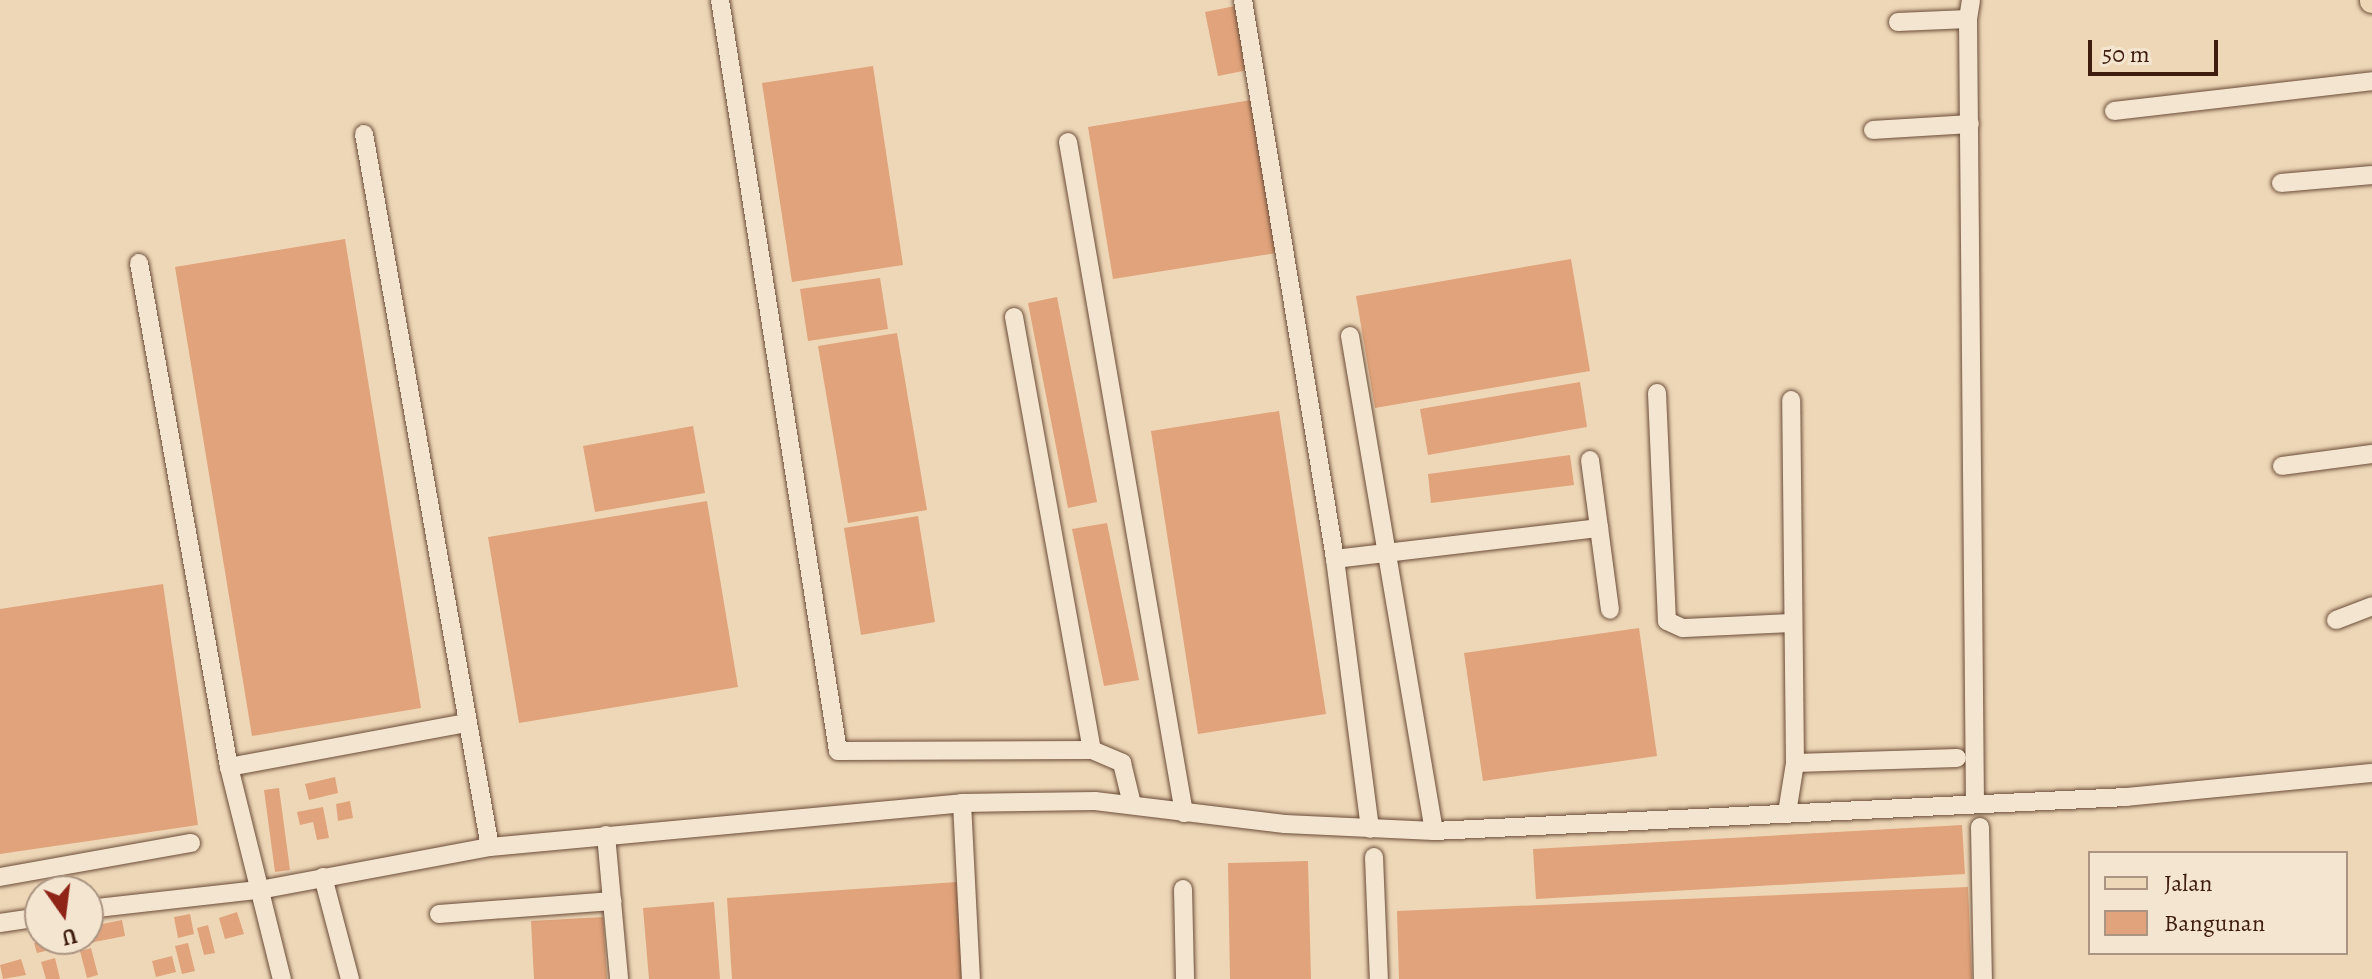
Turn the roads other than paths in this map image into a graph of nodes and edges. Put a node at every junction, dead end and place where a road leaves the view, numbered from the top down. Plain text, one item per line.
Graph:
1 (720, 0) edge
2 (1243, 0) edge
3 (1969, 10) edge
4 (1898, 22) dead end
5 (2372, 81) edge
6 (2114, 111) dead end
7 (1970, 124) junction
8 (1873, 130) dead end
9 (364, 134) dead end
10 (1068, 142) dead end
11 (2372, 175) edge
12 (2281, 183) dead end
13 (139, 263) dead end
14 (1014, 317) dead end
15 (1350, 336) dead end
16 (1657, 393) dead end
17 (1791, 400) dead end
18 (2372, 454) edge
19 (1590, 460) dead end
20 (2282, 466) dead end
21 (1599, 528) junction
22 (1385, 553) junction
23 (1335, 559) junction
24 (2372, 606) edge
25 (1610, 610) dead end
26 (2336, 620) dead end
27 (1793, 623) junction
28 (466, 723) junction
29 (1092, 750) junction
30 (1957, 758) dead end
31 (1795, 763) junction
32 (229, 767) junction
33 (2372, 773) edge
34 (1975, 801) junction
35 (962, 803) junction
36 (1132, 804) junction
37 (1184, 813) junction
38 (1787, 813) junction
39 (1980, 827) dead end
40 (1370, 829) junction
41 (1434, 831) junction
42 (606, 835) junction
43 (191, 843) dead end
44 (490, 847) junction
45 (1374, 857) dead end
46 (0, 877) edge
47 (323, 877) junction
48 (265, 889) junction
49 (1183, 889) dead end
50 (613, 901) junction
51 (104, 907) edge
52 (439, 914) dead end
53 (24, 919) edge
54 (0, 923) edge
55 (282, 979) edge
56 (350, 979) edge
57 (619, 979) edge
58 (971, 979) edge
59 (1185, 979) edge
60 (1379, 979) edge
61 (1983, 979) edge

1 - 29 street
2 - 23 street
3 - 4 street
3 - 7 street
5 - 6 street
7 - 8 street
7 - 34 street
9 - 28 street
10 - 37 street
11 - 12 street
13 - 32 street
14 - 29 street
15 - 22 street
16 - 27 street
17 - 27 street
18 - 20 street
19 - 21 street
21 - 22 street
21 - 25 street
22 - 23 street
22 - 41 street
23 - 40 street
24 - 26 street
27 - 31 street
28 - 32 street
28 - 44 street
29 - 36 street
30 - 31 street
31 - 38 street
32 - 48 street
33 - 34 street
34 - 38 street
35 - 36 street
35 - 42 street
35 - 58 street
36 - 37 street
37 - 40 street
38 - 41 street
39 - 61 street
40 - 41 street
42 - 44 street
42 - 50 street
43 - 46 street
44 - 47 street
45 - 60 street
47 - 48 street
47 - 56 street
48 - 51 street
48 - 55 street
49 - 59 street
50 - 52 street
50 - 57 street
53 - 54 street

